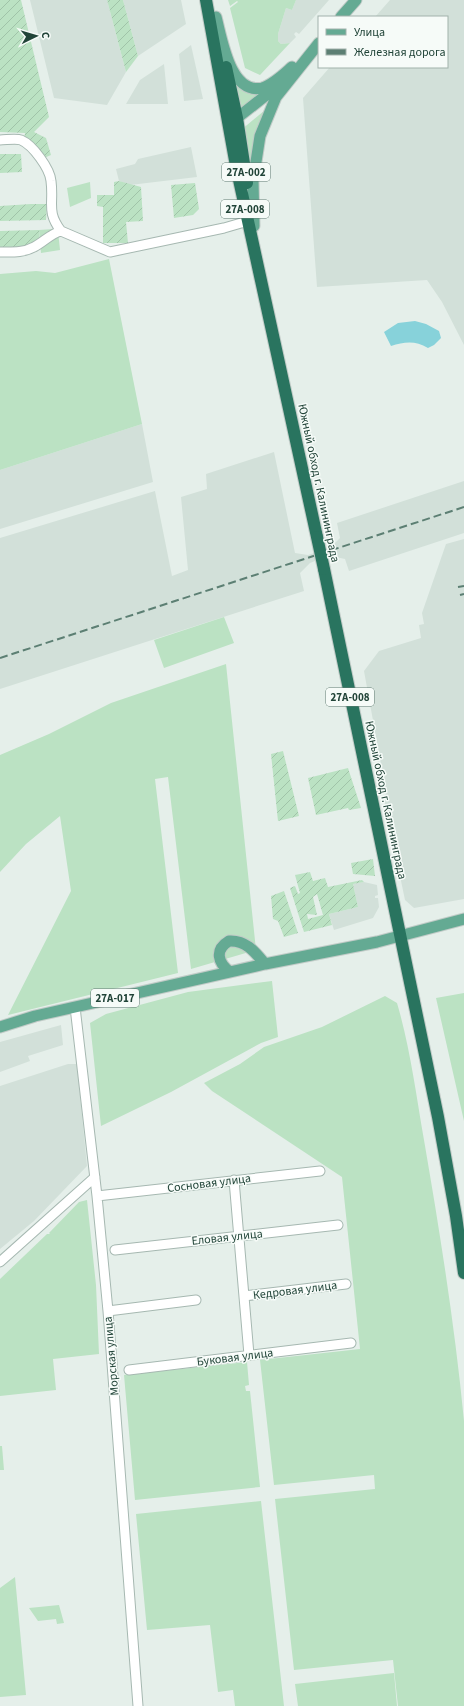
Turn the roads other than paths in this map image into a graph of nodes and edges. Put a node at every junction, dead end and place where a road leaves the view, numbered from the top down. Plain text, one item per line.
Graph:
1 (206, 0) edge
2 (212, 0) edge
3 (356, 0) edge
4 (342, 16) edge
5 (216, 17) junction
6 (316, 46) edge
7 (293, 73) junction
8 (276, 97) junction
9 (224, 102) junction
10 (237, 118) junction
11 (230, 130) junction
12 (0, 140) edge
13 (251, 223) junction
14 (61, 231) junction
15 (0, 252) edge
16 (464, 919) edge
17 (399, 935) junction
18 (265, 964) junction
19 (230, 972) junction
20 (75, 1007) junction
21 (0, 1027) edge
22 (320, 1170) dead end
23 (95, 1177) junction
24 (234, 1180) junction
25 (97, 1196) junction
26 (338, 1225) dead end
27 (239, 1236) junction
28 (116, 1250) dead end
29 (0, 1262) edge
30 (464, 1273) edge
31 (346, 1284) dead end
32 (244, 1296) junction
33 (196, 1300) dead end
34 (108, 1312) junction
35 (351, 1343) dead end
36 (249, 1355) junction
37 (129, 1370) dead end
38 (138, 1706) edge

1 - 9 highway, Южный обход г. Калининграда
2 - 5 highway, 27А-002
3 - 4 main road
5 - 6 main road
5 - 10 highway, 27А-002
6 - 7 main road, 27А-008
7 - 8 main road, 27А-008
7 - 10 main road, 27А-008
8 - 10 main road
8 - 13 main road, 27А-008
9 - 10 main road
9 - 11 highway, Южный обход г. Калининграда
10 - 11 main road, 27А-008
10 - 13 highway, 27А-002
11 - 13 highway, Южный обход г. Калининграда / 27А-008
12 - 14 street
13 - 14 street
13 - 17 highway, Южный обход г. Калининграда / 27А-008, bridge
14 - 15 street
16 - 17 main road, 27А-017
17 - 18 main road, 27А-017
17 - 30 highway, Южный обход г. Калининграда / 27А-008
18 - 19 main road, 27А-017
18 - 19 main road
19 - 20 main road, 27А-017
20 - 21 main road, 27А-017
20 - 23 street, Морская улица
22 - 24 street, Сосновая улица
23 - 25 street, Морская улица
23 - 29 street
24 - 25 street, Сосновая улица
24 - 27 street
25 - 34 street, Морская улица
26 - 27 street, Еловая улица
27 - 28 street, Еловая улица
27 - 32 street
31 - 32 street, Кедровая улица
32 - 36 street
33 - 34 street
34 - 38 street, Морская улица
35 - 36 street, Буковая улица
36 - 37 street, Буковая улица

